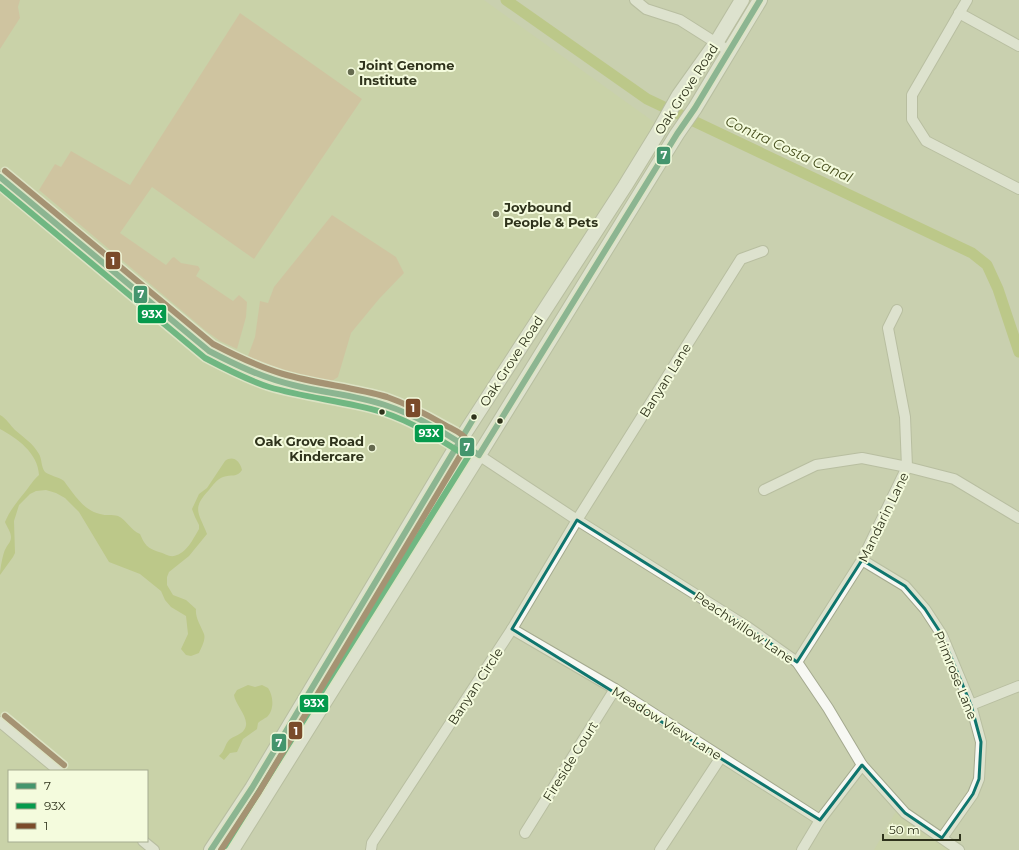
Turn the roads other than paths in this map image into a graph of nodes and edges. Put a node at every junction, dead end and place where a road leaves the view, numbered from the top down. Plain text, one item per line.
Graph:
1 (635, 0) edge
2 (742, 0) edge
3 (760, 0) edge
4 (967, 0) edge
5 (960, 13) junction
6 (716, 43) junction
7 (1019, 46) edge
8 (729, 51) junction
9 (657, 134) junction
10 (0, 177) edge
11 (1019, 189) edge
12 (641, 192) junction
13 (762, 251) dead end
14 (897, 310) dead end
15 (459, 442) junction
16 (479, 455) junction
17 (908, 467) junction
18 (764, 490) dead end
19 (1019, 518) edge
20 (577, 520) junction
21 (862, 560) junction
22 (512, 629) junction
23 (797, 662) junction
24 (1019, 686) edge
25 (615, 690) junction
26 (971, 705) junction
27 (0, 722) edge
28 (721, 757) junction
29 (862, 765) junction
30 (58, 770) edge
31 (820, 820) junction
32 (525, 833) dead end
33 (942, 838) junction
34 (144, 842) edge
35 (154, 850) edge
36 (211, 850) edge
37 (232, 850) edge
38 (371, 850) edge
39 (660, 850) edge
40 (802, 850) edge
41 (959, 850) edge

1 - 6 street
2 - 6 main road, Oak Grove Road
3 - 8 main road, Oak Grove Road
4 - 5 street
5 - 7 street
5 - 11 street
6 - 8 street
6 - 9 main road, Oak Grove Road
8 - 12 main road, Oak Grove Road
9 - 12 main road
9 - 15 main road, Oak Grove Road
10 - 15 street, Peachwillow Lane
12 - 16 main road, Oak Grove Road
13 - 20 street, Banyan Lane
14 - 17 street, Mandarin Lane
15 - 16 street, Peachwillow Lane
15 - 36 main road, Oak Grove Road
16 - 20 street, Peachwillow Lane
16 - 37 main road, Oak Grove Road
17 - 18 street
17 - 19 street
17 - 21 street, Mandarin Lane
20 - 22 street, Banyan Circle
20 - 23 street, Peachwillow Lane
21 - 23 street, Mandarin Lane
21 - 26 street, Primrose Lane
22 - 25 street, Meadow View Lane
22 - 38 street, Banyan Circle
23 - 29 street, Peachwillow Lane
24 - 26 street
25 - 28 street, Meadow View Lane
25 - 32 street, Fireside Court
26 - 33 street, Primrose Lane
27 - 30 street
28 - 31 street, Meadow View Lane
28 - 39 street
29 - 31 street
29 - 33 street, Peachwillow Lane
31 - 40 street
33 - 41 street, Peachwillow Lane
34 - 35 street

